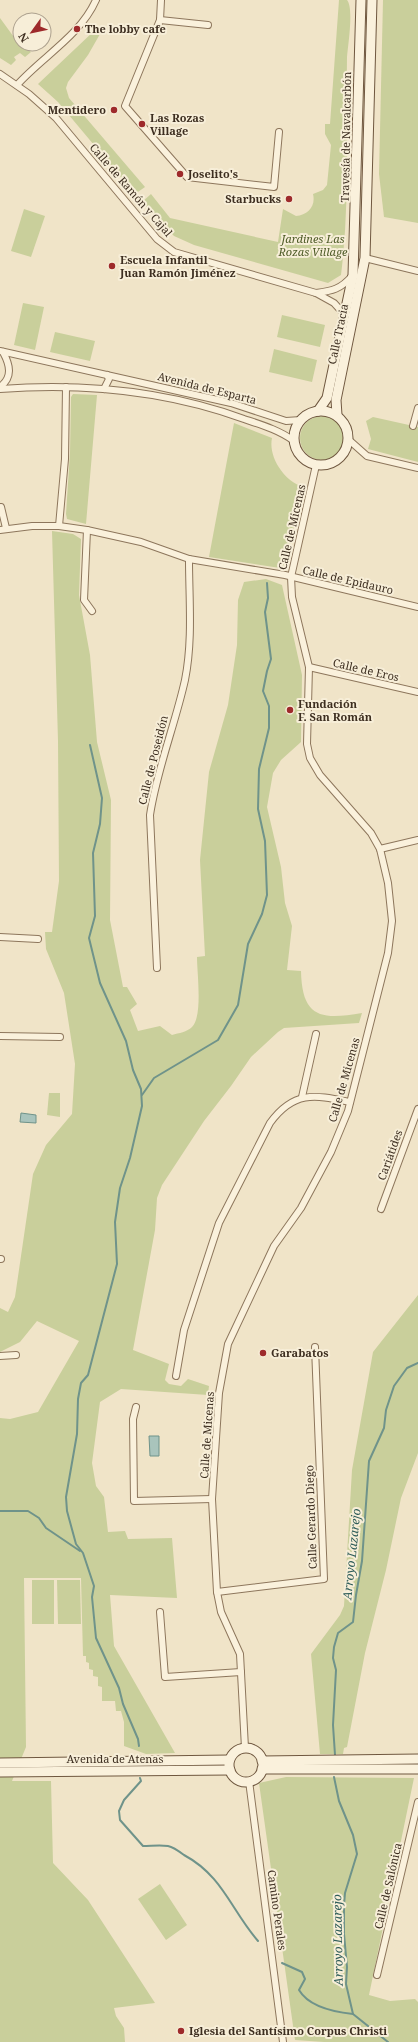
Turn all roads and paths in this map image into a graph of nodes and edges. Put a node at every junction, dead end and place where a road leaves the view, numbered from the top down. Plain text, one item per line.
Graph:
1 (96, 0) edge
2 (161, 0) edge
3 (361, 0) edge
4 (372, 0) edge
5 (160, 20) junction
6 (208, 25) dead end
7 (0, 74) edge
8 (18, 85) junction
9 (279, 132) dead end
10 (365, 258) junction
11 (418, 271) edge
12 (353, 275) junction
13 (316, 293) junction
14 (345, 315) junction
15 (1, 352) edge
16 (107, 375) junction
17 (66, 387) junction
18 (0, 388) edge
19 (104, 389) junction
20 (418, 408) edge
21 (318, 411) junction
22 (337, 416) junction
23 (301, 420) junction
24 (413, 426) dead end
25 (349, 440) junction
26 (294, 441) junction
27 (316, 465) junction
28 (418, 468) edge
29 (1, 507) edge
30 (59, 526) junction
31 (3, 529) edge
32 (87, 530) junction
33 (189, 559) junction
34 (291, 577) junction
35 (418, 607) edge
36 (92, 611) dead end
37 (309, 667) junction
38 (418, 692) edge
39 (418, 840) edge
40 (380, 849) junction
41 (0, 937) edge
42 (38, 939) dead end
43 (157, 968) dead end
44 (316, 1034) dead end
45 (0, 1036) edge
46 (60, 1037) dead end
47 (302, 1097) junction
48 (350, 1102) junction
49 (418, 1109) edge
50 (381, 1209) dead end
51 (315, 1347) dead end
52 (16, 1355) dead end
53 (0, 1356) edge
54 (176, 1376) dead end
55 (136, 1407) dead end
56 (212, 1499) junction
57 (217, 1592) junction
58 (160, 1612) dead end
59 (241, 1672) junction
60 (245, 1748) junction
61 (418, 1759) edge
62 (229, 1760) junction
63 (0, 1763) edge
64 (262, 1765) junction
65 (418, 1769) edge
66 (230, 1770) junction
67 (0, 1772) edge
68 (249, 1781) junction
69 (418, 1802) edge
70 (378, 1975) dead end
71 (283, 2042) edge

1 - 8 street
2 - 5 street
3 - 12 street, Travesía de Navalcarbón
4 - 10 street, Travesía de Navalcarbón
5 - 6 street
5 - 9 street
7 - 8 street, Calle de Ramón y Cajal
8 - 13 street, Calle de Ramón y Cajal
10 - 11 street
10 - 22 street, Calle Tracia
12 - 13 street, Calle de Ramón y Cajal
12 - 14 street, Calle Tracia
13 - 14 street, Calle de Ramón y Cajal
14 - 21 street, Calle Tracia
15 - 16 street, Avenida de Esparta
15 - 18 street, Avenida de Esparta
16 - 19 street
16 - 23 street, Avenida de Esparta
17 - 18 street, Avenida de Esparta
17 - 19 street, Avenida de Esparta
17 - 30 street
19 - 26 street, Avenida de Esparta
20 - 24 street
21 - 22 street
21 - 23 street
22 - 25 street
23 - 26 street
25 - 27 street
25 - 28 street
26 - 27 street
27 - 34 street, Calle de Micenas
29 - 31 street, Calle de Epidauro
30 - 31 street, Calle de Epidauro
30 - 32 street, Calle de Epidauro
32 - 33 street, Calle de Epidauro
32 - 36 street
33 - 34 street, Calle de Epidauro
33 - 43 street, Calle de Poseidón
34 - 35 street, Calle de Epidauro
34 - 37 street, Calle de Micenas
37 - 38 street, Calle de Eros
37 - 40 street, Calle de Micenas
39 - 40 street
40 - 48 street, Calle de Micenas
41 - 42 street
44 - 47 street
45 - 46 street
47 - 48 street
47 - 54 street
48 - 56 street, Calle de Micenas
49 - 50 street, Cariátides
51 - 57 street, Calle Gerardo Diego
52 - 53 street
55 - 56 street
56 - 57 street, Calle de Micenas
57 - 59 street, Calle de Micenas
58 - 59 street
59 - 60 street, Calle de Micenas
60 - 62 street
60 - 64 street
61 - 64 street
62 - 63 street, Avenida de Atenas
62 - 66 street
64 - 65 street
64 - 68 street
66 - 67 street, Avenida de Atenas
66 - 68 street
68 - 71 street, Camino Perales
69 - 70 street, Calle de Salónica

